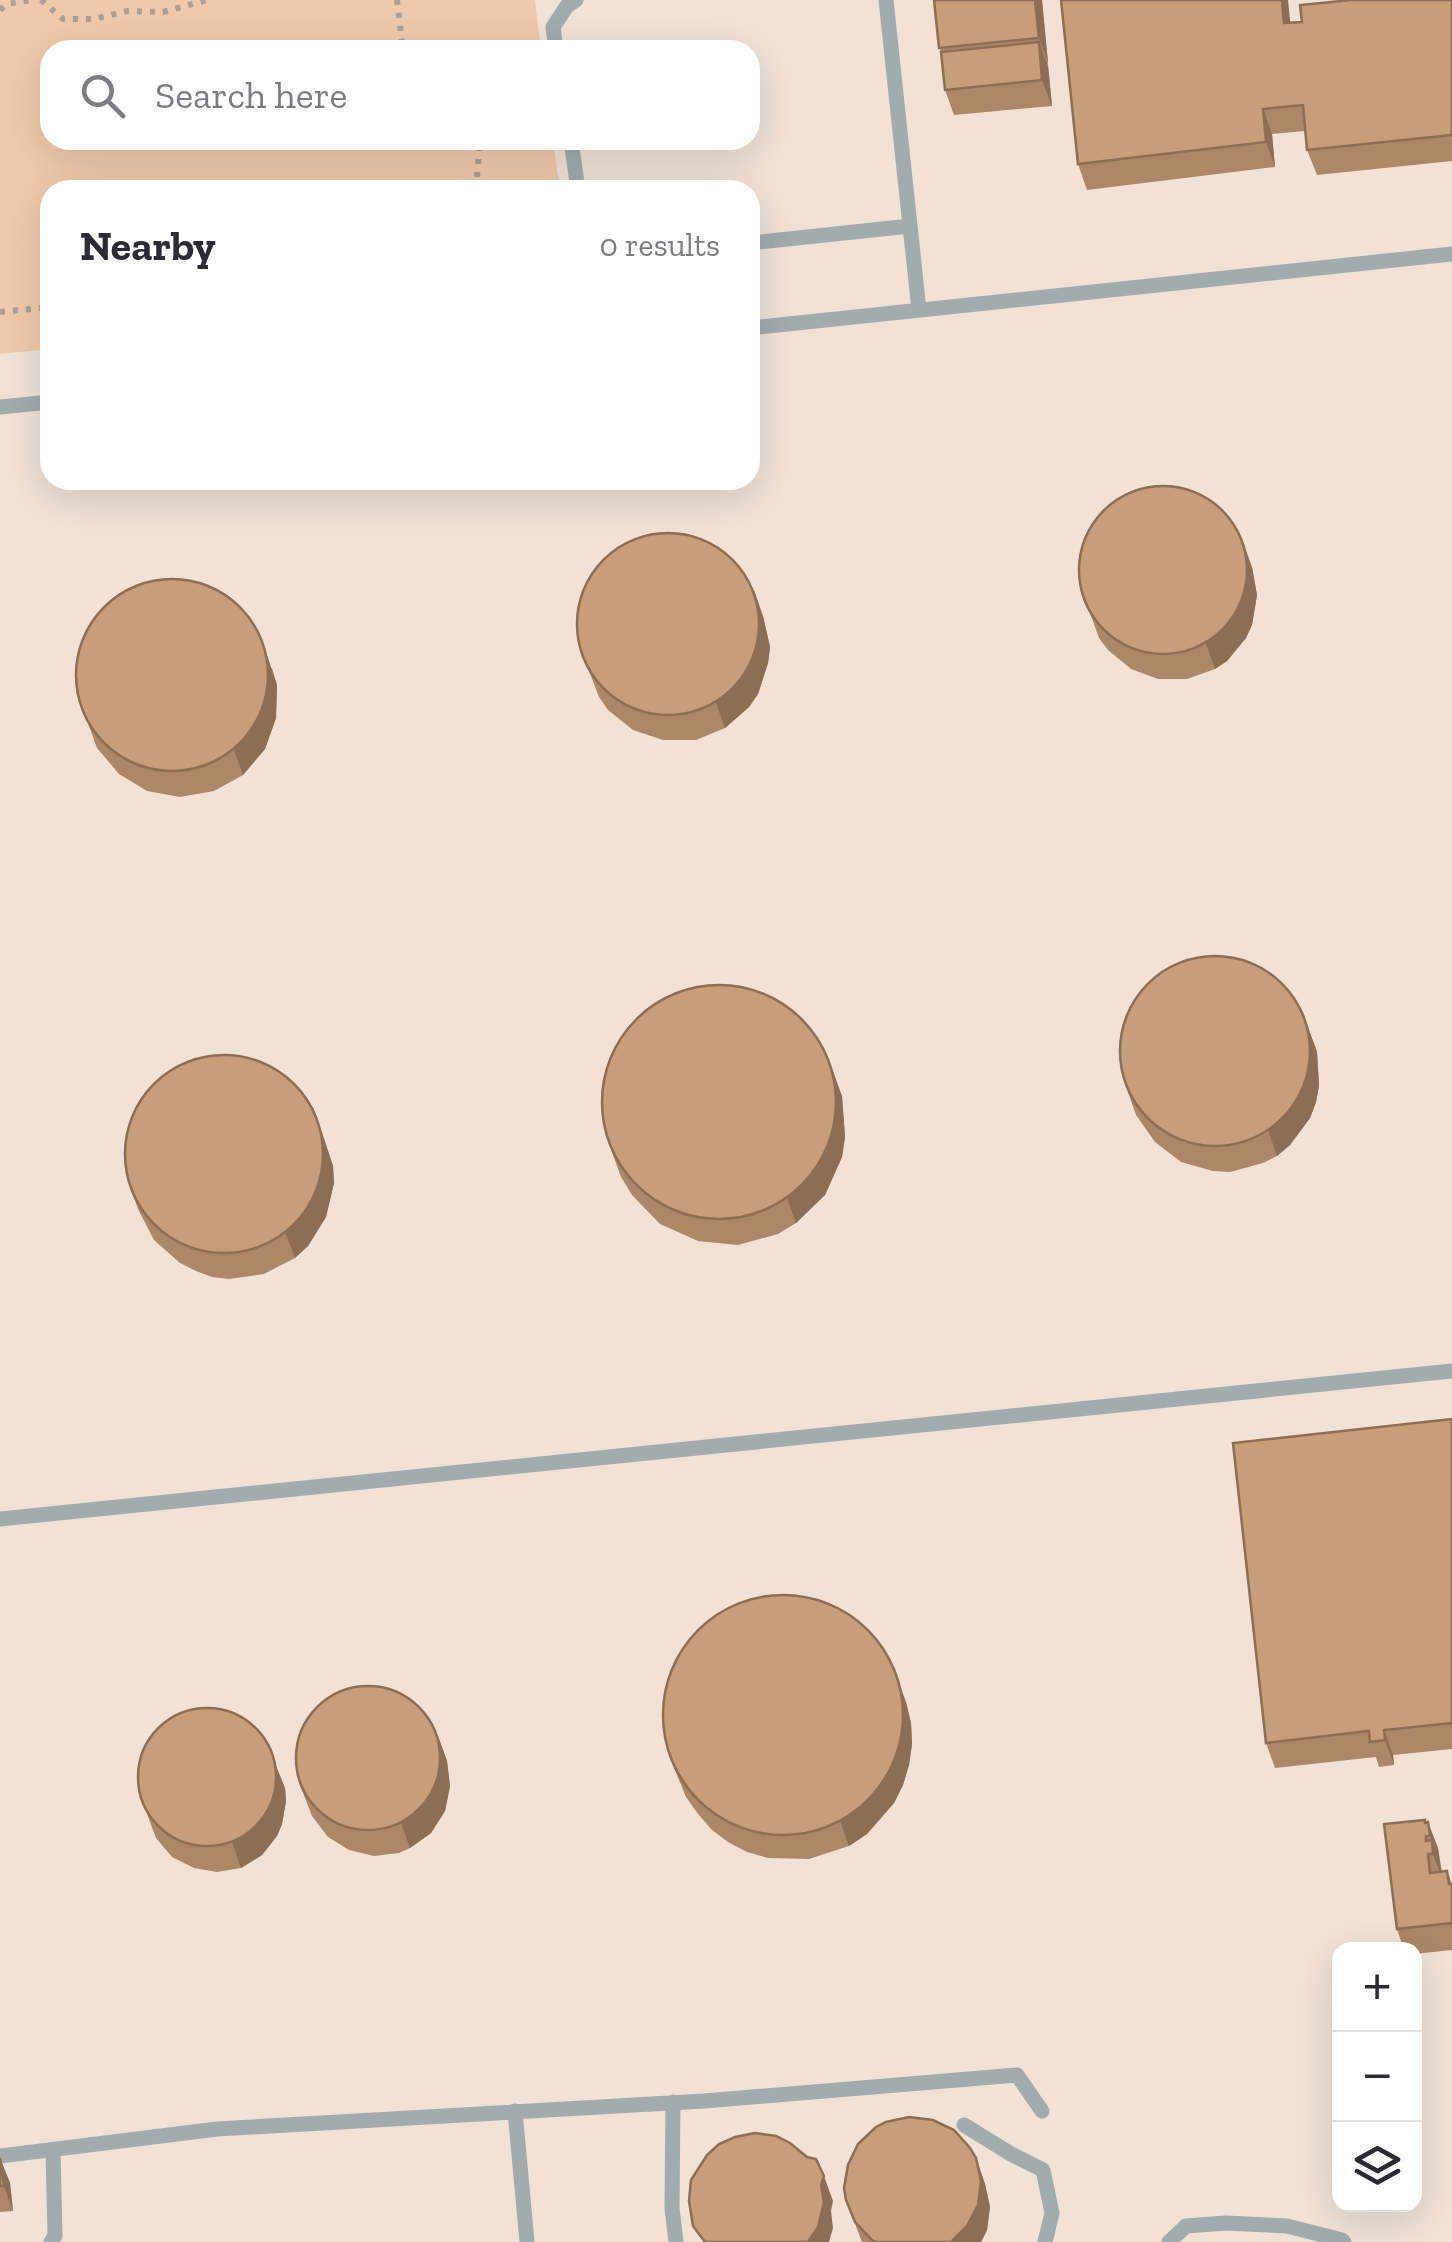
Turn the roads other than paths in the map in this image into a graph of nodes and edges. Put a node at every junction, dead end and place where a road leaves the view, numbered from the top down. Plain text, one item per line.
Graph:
1 (576, 0) edge
2 (886, 0) edge
3 (555, 40) edge
4 (572, 150) edge
5 (576, 180) edge
6 (910, 226) junction
7 (760, 242) edge
8 (1452, 254) edge
9 (919, 310) junction
10 (760, 327) edge
11 (40, 403) edge
12 (0, 407) edge
13 (1452, 1372) edge
14 (0, 1519) edge
15 (672, 2102) junction
16 (515, 2111) junction
17 (1042, 2111) dead end
18 (964, 2125) dead end
19 (53, 2150) junction
20 (0, 2156) edge
21 (51, 2242) edge
22 (527, 2242) edge
23 (676, 2242) edge
24 (1045, 2242) edge
25 (1169, 2242) edge
26 (1344, 2242) edge

1 - 3 lane
2 - 6 lane
4 - 5 lane
6 - 7 lane
6 - 9 lane
8 - 9 lane
9 - 10 lane
11 - 12 lane
13 - 14 lane
15 - 16 lane
15 - 17 lane
15 - 23 lane
16 - 19 lane
16 - 22 lane
18 - 24 lane
19 - 20 lane
19 - 21 lane
25 - 26 lane

